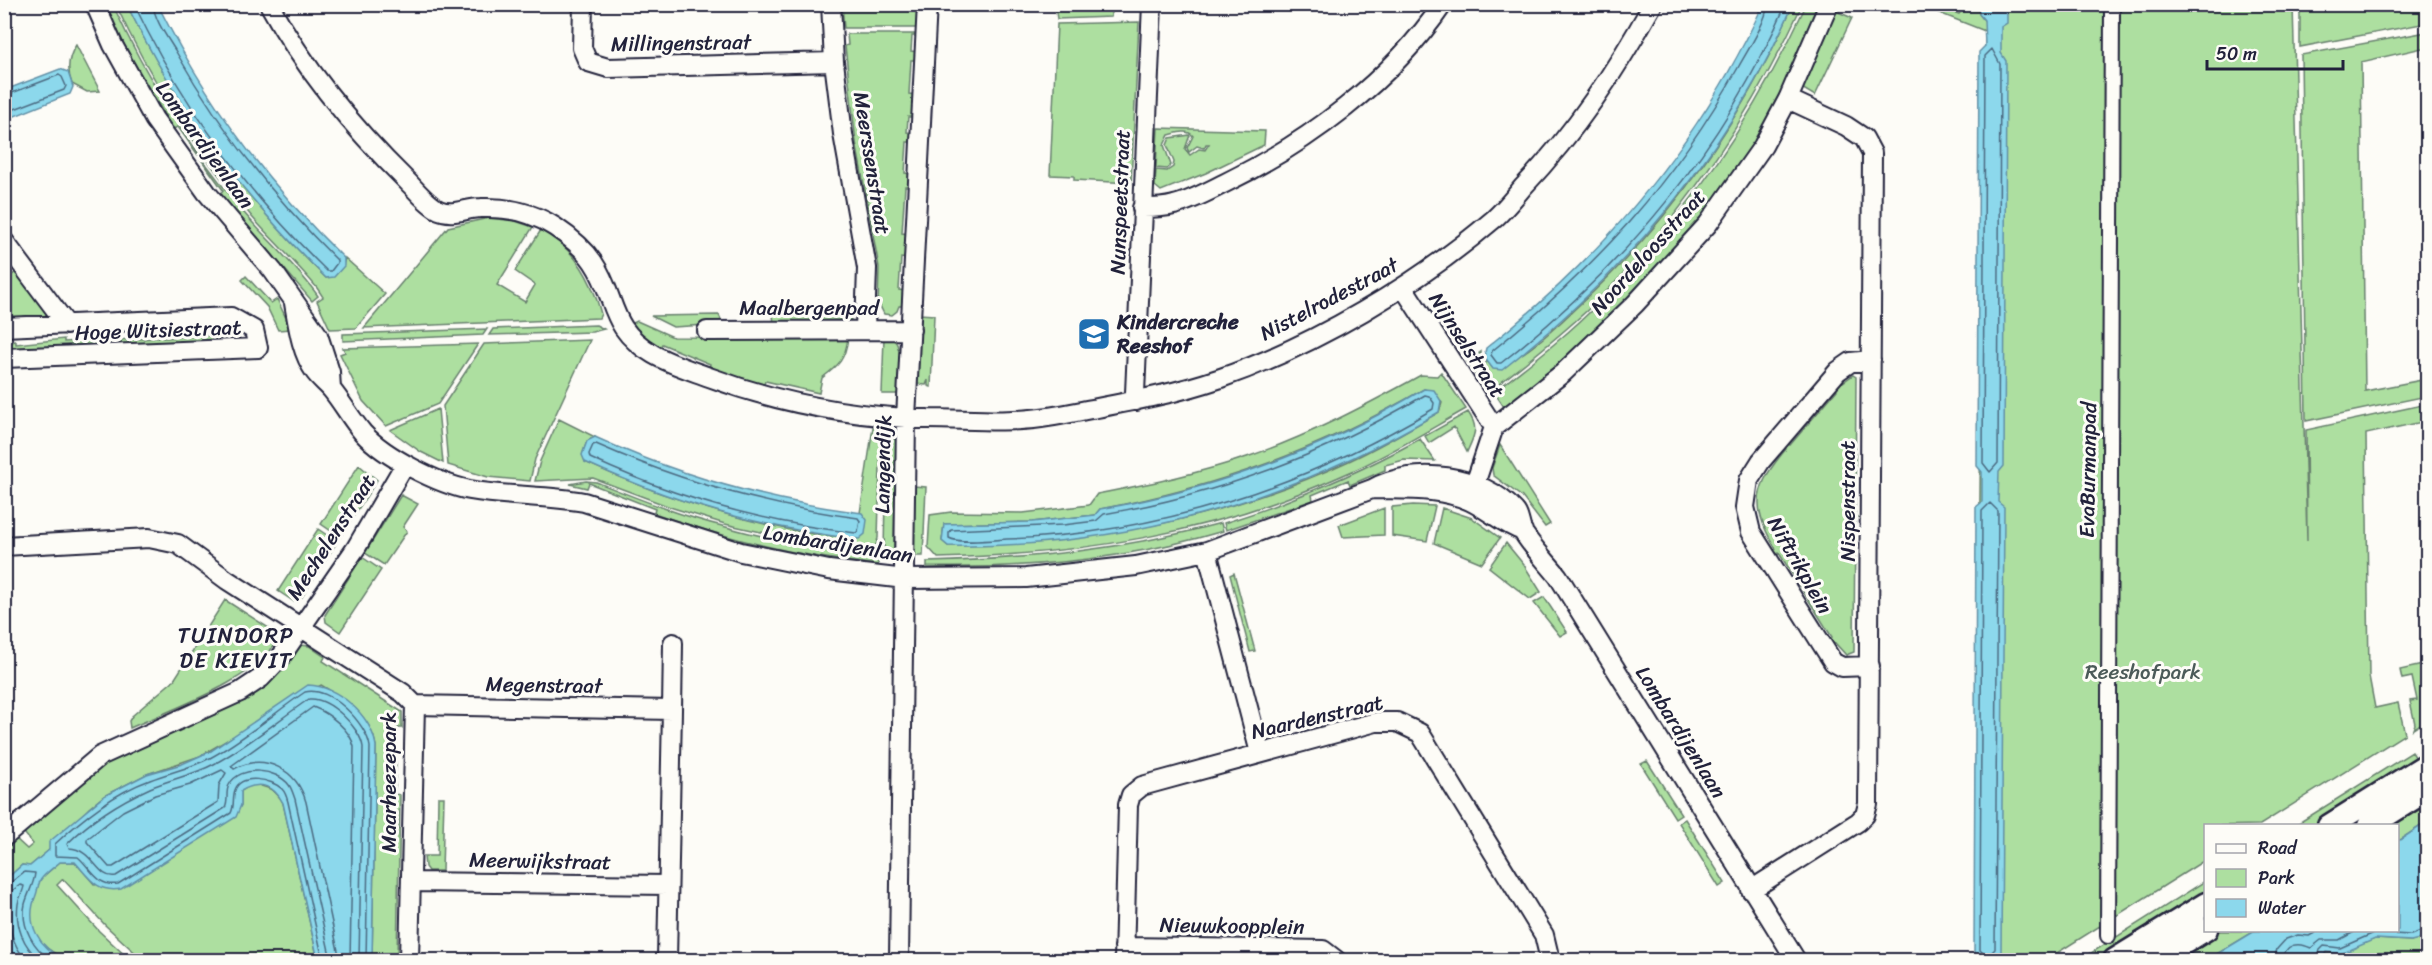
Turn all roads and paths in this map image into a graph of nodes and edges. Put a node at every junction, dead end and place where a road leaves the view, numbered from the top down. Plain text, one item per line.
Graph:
1 (94, 4) edge
2 (269, 4) edge
3 (583, 4) edge
4 (831, 4) edge
5 (927, 4) edge
6 (1152, 4) edge
7 (1443, 4) edge
8 (1653, 4) edge
9 (1830, 4) edge
10 (2112, 4) edge
11 (834, 62) junction
12 (1788, 99) junction
13 (1142, 208) junction
14 (4, 242) edge
15 (1403, 287) junction
16 (67, 325) junction
17 (4, 327) edge
18 (865, 328) junction
19 (911, 330) junction
20 (707, 331) dead end
21 (4, 358) edge
22 (1871, 360) junction
23 (1136, 401) junction
24 (906, 418) junction
25 (1494, 427) junction
26 (405, 464) junction
27 (1472, 493) junction
28 (4, 546) edge
29 (1207, 551) junction
30 (905, 579) junction
31 (300, 627) junction
32 (673, 644) dead end
33 (1870, 666) junction
34 (415, 705) junction
35 (672, 710) junction
36 (1260, 753) junction
37 (2427, 764) edge
38 (2427, 789) edge
39 (2332, 824) edge
40 (2371, 824) edge
41 (4, 837) edge
42 (411, 882) junction
43 (668, 885) junction
44 (1751, 890) junction
45 (2204, 905) edge
46 (2204, 930) edge
47 (2108, 936) dead end
48 (1124, 954) edge
49 (409, 960) edge
50 (667, 960) edge
51 (899, 960) edge
52 (1336, 960) edge
53 (1550, 960) edge
54 (1796, 960) edge
55 (2115, 960) edge
56 (2156, 960) edge

1 - 26 street, Lombardijenlaan
2 - 24 street, Nistelrodestraat
3 - 11 street, Millingenstraat
4 - 11 street, Meerssenstraat
5 - 19 street, Langendijk
6 - 13 street, Nunspeetstraat
7 - 13 street
8 - 15 street, Nistelrodestraat
9 - 12 street, Noordeloosstraat
10 - 47 street, EvaBurmanpad
11 - 18 street, Meerssenstraat
12 - 22 street, Nispenstraat
12 - 25 street, Noordeloosstraat
13 - 23 street, Nunspeetstraat
14 - 16 street
15 - 23 street, Nistelrodestraat
15 - 25 street, Nijnselstraat
16 - 17 street, Hoge Witsiestraat
16 - 21 street, Hoge Witsiestraat
18 - 19 street, Maalbergenpad
18 - 20 street, Maalbergenpad
19 - 24 street, Langendijk
22 - 33 street, Nispenstraat
22 - 33 street, Niftrikplein
23 - 24 street, Nistelrodestraat
24 - 30 street, Langendijk
25 - 27 street
26 - 30 street, Lombardijenlaan
26 - 31 street, Mechelenstraat
27 - 29 street, Lombardijenlaan
27 - 44 street, Lombardijenlaan
28 - 31 street, Maarheezepark
29 - 30 street, Lombardijenlaan
29 - 36 street
30 - 51 street, Langendijk
31 - 34 street, Maarheezepark
31 - 41 street, Mechelenstraat
32 - 35 street
33 - 44 street, Nispenstraat
34 - 35 street, Megenstraat
34 - 42 street, Maarheezepark
35 - 43 street
36 - 48 street, Naardenstraat
36 - 53 street, Naardenstraat
37 - 39 street
38 - 40 street
42 - 43 street, Meerwijkstraat
42 - 49 street, Maarheezepark
43 - 50 street
44 - 54 street, Lombardijenlaan
45 - 55 street
46 - 56 street
48 - 52 street, Nieuwkoopplein

